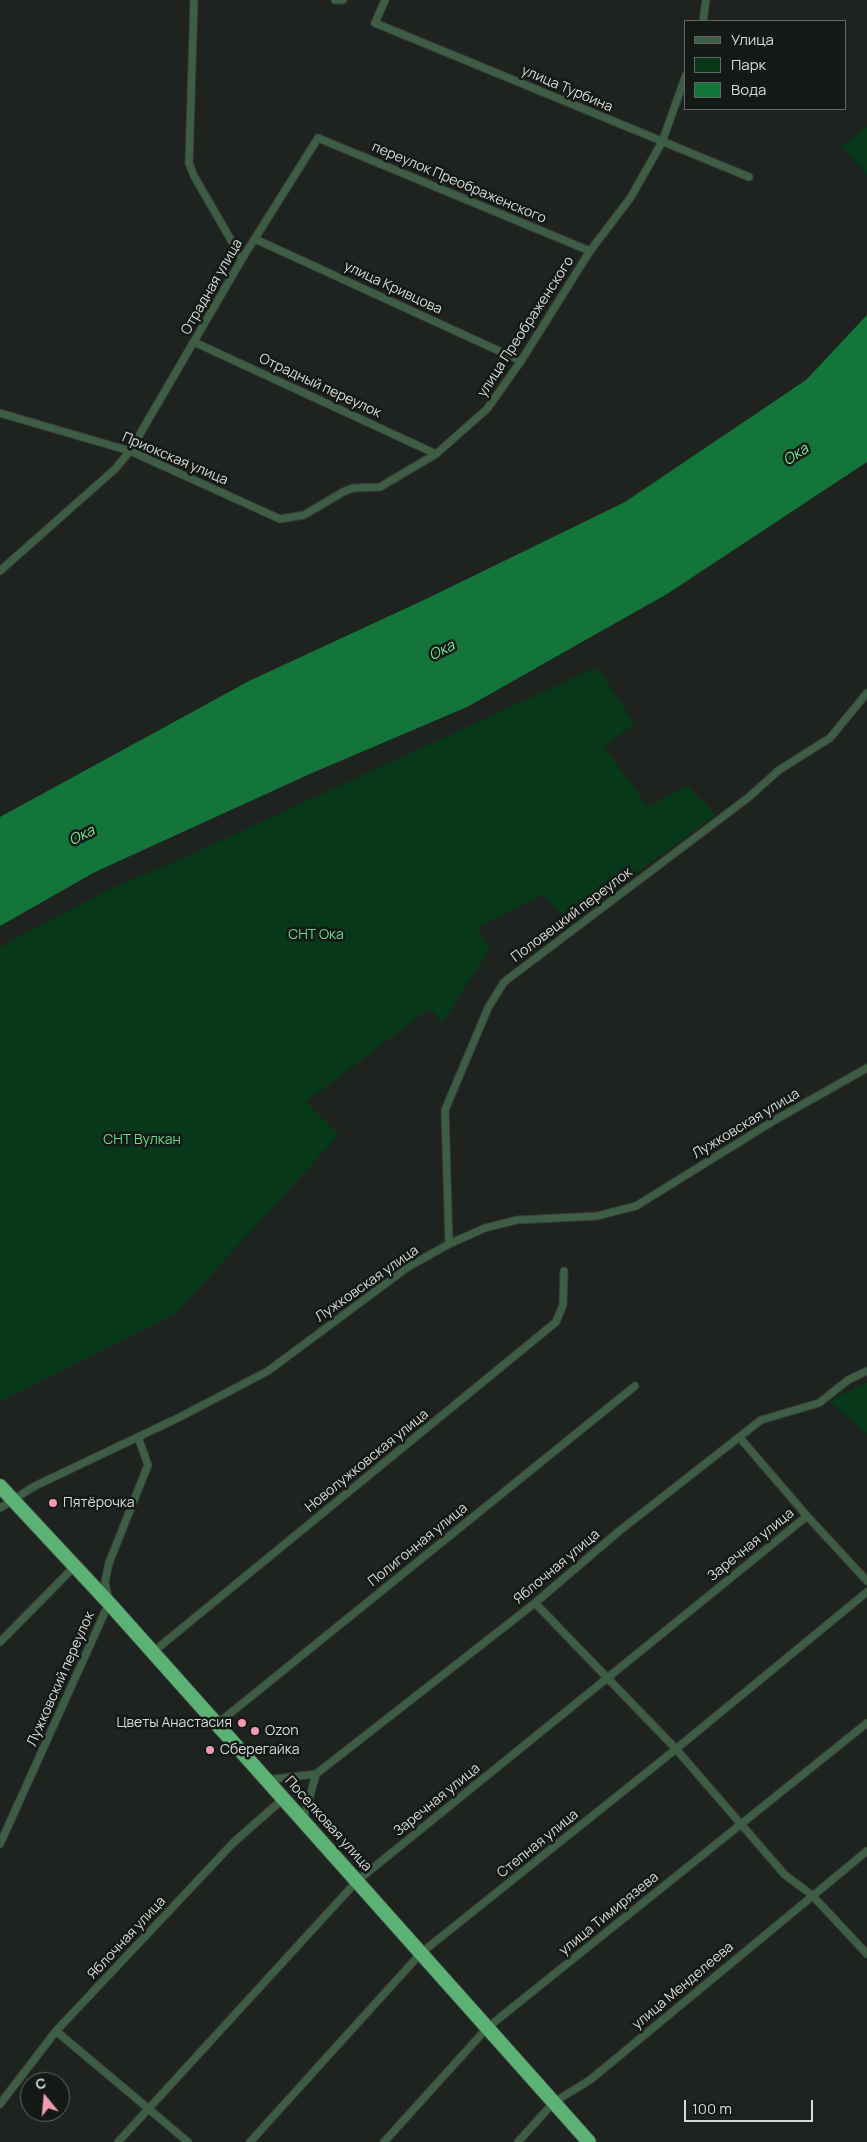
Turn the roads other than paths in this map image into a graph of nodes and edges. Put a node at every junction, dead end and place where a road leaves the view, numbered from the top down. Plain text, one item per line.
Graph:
1 (194, 0) edge
2 (335, 0) edge
3 (343, 0) edge
4 (385, 0) edge
5 (706, 0) edge
6 (703, 20) edge
7 (684, 81) edge
8 (318, 138) joint
9 (662, 142) junction
10 (748, 177) dead end
11 (255, 239) junction
12 (590, 251) junction
13 (242, 259) junction
14 (194, 342) junction
15 (521, 361) junction
16 (0, 413) edge
17 (130, 451) junction
18 (436, 454) junction
19 (280, 519) joint
20 (0, 571) edge
21 (867, 693) edge
22 (867, 1068) edge
23 (449, 1244) junction
24 (564, 1271) dead end
25 (867, 1371) edge
26 (635, 1386) dead end
27 (138, 1437) junction
28 (740, 1438) junction
29 (0, 1486) edge
30 (12, 1500) junction
31 (0, 1508) edge
32 (807, 1516) junction
33 (75, 1566) junction
34 (867, 1581) edge
35 (867, 1592) edge
36 (535, 1602) junction
37 (109, 1603) junction
38 (0, 1642) edge
39 (154, 1652) junction
40 (608, 1678) junction
41 (217, 1724) junction
42 (867, 1724) edge
43 (676, 1749) junction
44 (316, 1774) junction
45 (266, 1780) junction
46 (283, 1799) junction
47 (303, 1821) junction
48 (741, 1824) junction
49 (0, 1844) edge
50 (867, 1851) edge
51 (357, 1881) junction
52 (812, 1895) junction
53 (421, 1953) junction
54 (867, 1954) edge
55 (487, 2028) junction
56 (56, 2031) junction
57 (554, 2102) junction
58 (0, 2104) edge
59 (148, 2110) junction
60 (118, 2142) edge
61 (188, 2142) edge
62 (250, 2142) edge
63 (384, 2142) edge
64 (518, 2142) edge
65 (589, 2142) edge

1 - 13 street
2 - 3 street
4 - 9 street, улица Турбина
5 - 6 street
7 - 9 street, улица Преображенского
8 - 11 street, Отрадная улица
8 - 12 street, переулок Преображенского
9 - 10 street, улица Турбина
9 - 12 street, улица Преображенского
11 - 13 street, Отрадная улица
11 - 15 street, улица Кривцова
12 - 15 street, улица Преображенского
13 - 14 street, Отрадная улица
14 - 17 street, Отрадная улица
14 - 18 street, Отрадный переулок
15 - 18 street, улица Преображенского
16 - 17 street, Приокская улица
17 - 19 street, Приокская улица
17 - 20 street, Отрадная улица
18 - 19 street, улица Преображенского
21 - 23 street, Половецкий переулок
22 - 23 street, Лужковская улица
23 - 27 street, Лужковская улица
24 - 39 street, Новолужковская улица
25 - 28 street, Яблочная улица
26 - 41 street, Полигонная улица
27 - 30 street, Лужковская улица
27 - 37 street, Лужковский переулок
28 - 32 street
28 - 36 street, Яблочная улица
29 - 30 highway, Поселковая улица
30 - 31 street, Лужковская улица
30 - 33 highway, Поселковая улица
32 - 34 street
32 - 40 street, Заречная улица
33 - 37 highway, Поселковая улица
33 - 38 street
35 - 43 street, Степная улица
36 - 40 street
36 - 44 street, Яблочная улица
37 - 39 highway, Поселковая улица
37 - 49 street, Лужковский переулок
39 - 41 highway, Поселковая улица
40 - 43 street
40 - 51 street, Заречная улица
41 - 45 highway, Поселковая улица
42 - 48 street, улица Тимирязева
43 - 48 street
43 - 53 street, Степная улица
44 - 45 street
44 - 47 street
45 - 46 highway, Поселковая улица
46 - 47 highway, Поселковая улица
46 - 56 street, Яблочная улица
47 - 51 highway, Поселковая улица
48 - 52 street
48 - 55 street, улица Тимирязева
50 - 52 street, улица Менделеева
51 - 53 highway, Поселковая улица
51 - 59 street, Заречная улица
52 - 54 street
52 - 57 street, улица Менделеева
53 - 55 highway, Поселковая улица
53 - 62 street, Степная улица
55 - 57 highway, Поселковая улица
55 - 63 street, улица Тимирязева
56 - 58 street, Яблочная улица
56 - 59 street
57 - 64 street, улица Менделеева
57 - 65 highway, Поселковая улица
59 - 60 street, Заречная улица
59 - 61 street

